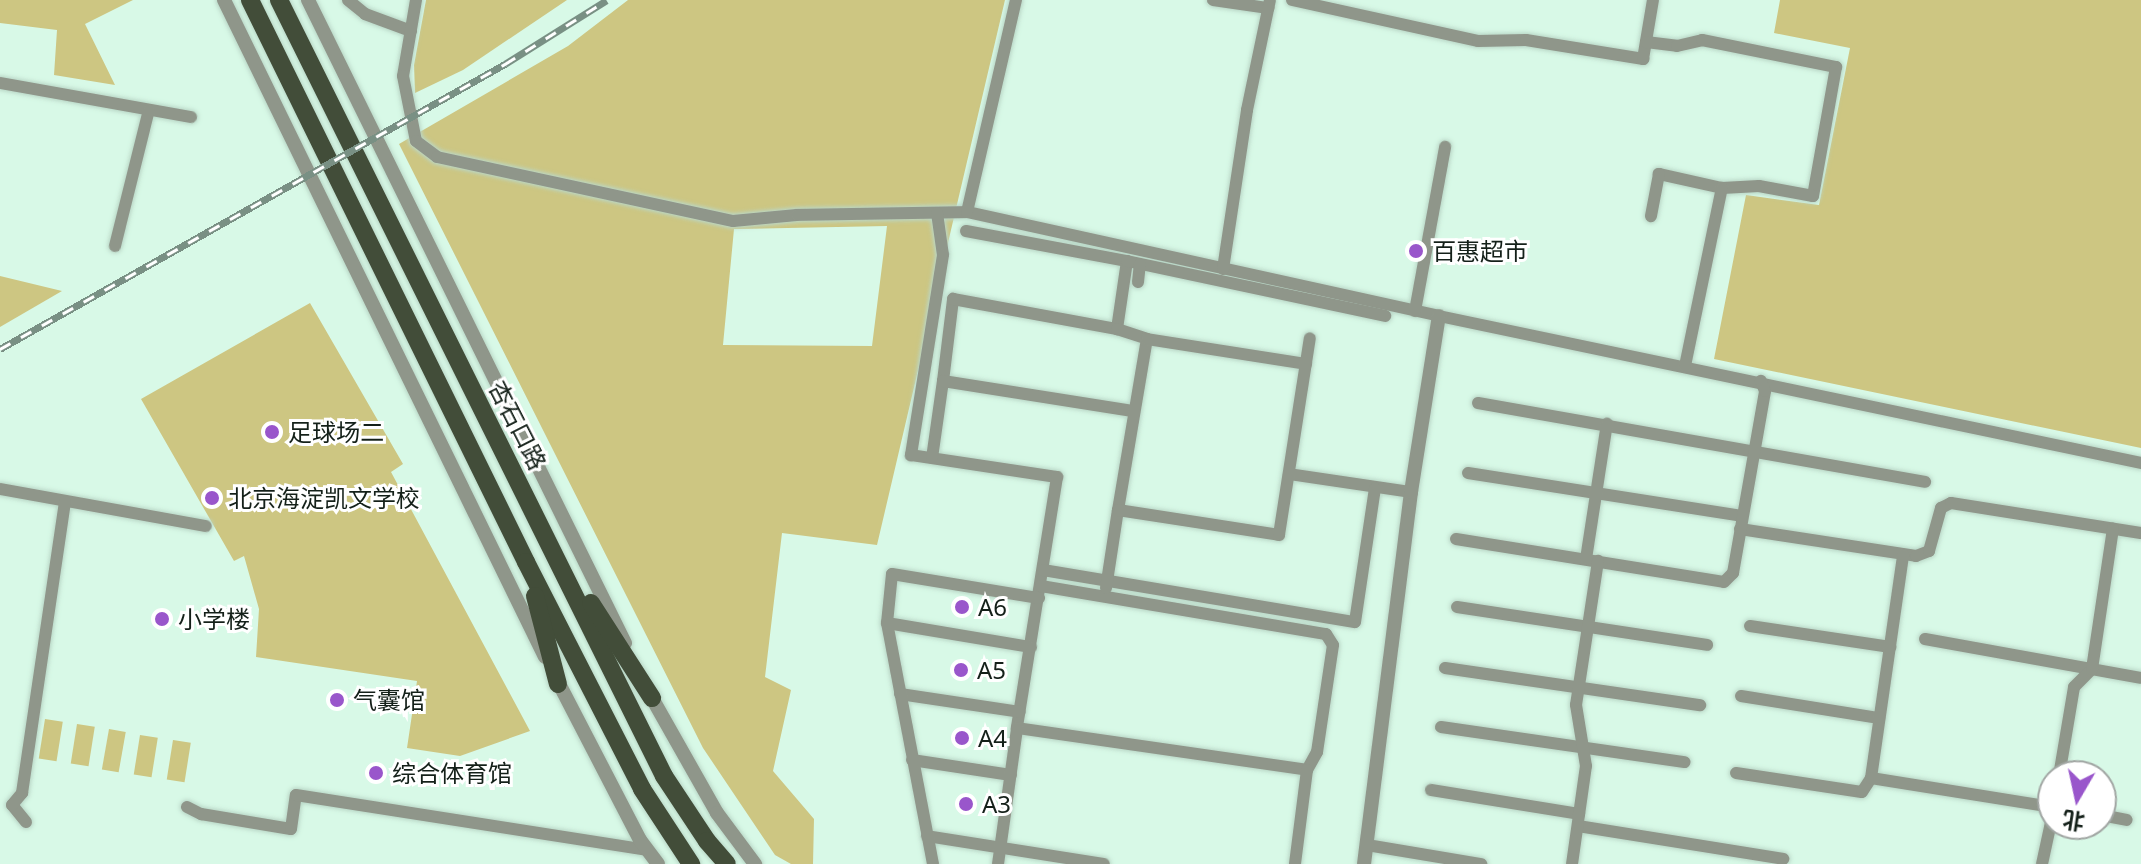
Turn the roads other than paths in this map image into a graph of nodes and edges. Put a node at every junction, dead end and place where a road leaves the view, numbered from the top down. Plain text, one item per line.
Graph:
1 (224, 0) edge
2 (250, 0) edge
3 (279, 0) edge
4 (308, 0) edge
5 (348, 0) edge
6 (416, 0) edge
7 (1016, 0) edge
8 (1213, 0) edge
9 (1292, 0) edge
10 (1653, 0) edge
11 (1269, 4) edge
12 (411, 31) junction
13 (1646, 42) junction
14 (0, 83) edge
15 (149, 110) junction
16 (191, 117) dead end
17 (1445, 147) dead end
18 (1722, 188) junction
19 (967, 212) junction
20 (937, 213) junction
21 (1651, 216) dead end
22 (966, 231) dead end
23 (115, 246) dead end
24 (1134, 262) junction
25 (1223, 269) junction
26 (1138, 282) dead end
27 (1415, 311) junction
28 (1385, 316) dead end
29 (1439, 316) junction
30 (1117, 329) junction
31 (1310, 338) dead end
32 (1147, 339) junction
33 (1306, 364) junction
34 (1685, 366) junction
35 (943, 381) junction
36 (1761, 381) junction
37 (1478, 403) dead end
38 (1133, 411) junction
39 (1607, 424) junction
40 (1753, 450) junction
41 (932, 458) junction
42 (2141, 463) edge
43 (1468, 473) dead end
44 (1289, 474) junction
45 (1925, 482) dead end
46 (1375, 488) junction
47 (0, 489) edge
48 (1411, 492) junction
49 (65, 502) junction
50 (1118, 510) junction
51 (1741, 522) junction
52 (206, 526) dead end
53 (2113, 529) junction
54 (545, 531) junction
55 (2141, 533) edge
56 (1456, 539) dead end
57 (1903, 555) junction
58 (1592, 560) junction
59 (526, 562) junction
60 (1043, 570) junction
61 (1107, 580) junction
62 (1040, 592) junction
63 (1105, 597) junction
64 (1457, 607) dead end
65 (887, 623) junction
66 (1750, 626) dead end
67 (1588, 627) junction
68 (1925, 639) dead end
69 (1707, 645) dead end
70 (1031, 647) junction
71 (1890, 647) junction
72 (1445, 668) dead end
73 (2092, 669) junction
74 (2141, 678) edge
75 (558, 684) junction
76 (1579, 689) junction
77 (900, 694) junction
78 (1741, 696) dead end
79 (652, 698) junction
80 (1700, 705) dead end
81 (1020, 712) junction
82 (1879, 718) junction
83 (1441, 727) dead end
84 (1017, 728) junction
85 (1583, 746) junction
86 (912, 760) junction
87 (2062, 760) edge
88 (1685, 762) dead end
89 (1307, 770) junction
90 (1736, 773) dead end
91 (1011, 775) junction
92 (1871, 778) junction
93 (1431, 790) dead end
94 (0, 796) edge
95 (12, 805) junction
96 (187, 807) dead end
97 (2037, 807) edge
98 (2117, 818) edge
99 (1578, 820) junction
100 (2127, 820) dead end
101 (26, 822) dead end
102 (927, 836) junction
103 (2047, 840) edge
104 (1367, 845) junction
105 (1000, 847) junction
106 (647, 850) junction
107 (1783, 859) dead end
108 (658, 864) edge
109 (691, 864) edge
110 (727, 864) edge
111 (755, 864) edge
112 (933, 864) edge
113 (998, 864) edge
114 (1104, 864) edge
115 (1295, 864) edge
116 (1364, 864) edge
117 (1481, 864) edge
118 (1572, 864) edge
119 (2042, 864) edge

1 - 75 street
2 - 59 main road
3 - 54 main road, 杏石口路
4 - 79 street
5 - 12 street
6 - 12 street
7 - 19 street
8 - 11 street
9 - 13 street
10 - 13 street
11 - 25 street
12 - 20 street
13 - 18 street
14 - 15 street
15 - 16 street
15 - 23 street
17 - 27 street
18 - 21 street
18 - 34 street
19 - 20 street
19 - 25 street
20 - 41 street
22 - 24 street
24 - 26 street
24 - 28 street
24 - 30 street
25 - 27 street
27 - 29 street
29 - 34 street
29 - 48 street
30 - 32 street
30 - 35 street
31 - 33 street
32 - 33 street
32 - 38 street
33 - 44 street
34 - 36 street
35 - 38 street
35 - 41 street
36 - 40 street
36 - 42 street
37 - 39 street
38 - 50 street
39 - 40 street
39 - 58 street
40 - 45 street
40 - 51 street
41 - 60 street
43 - 51 street
44 - 46 street
44 - 50 street
46 - 48 street
46 - 61 street
47 - 49 street
48 - 104 street
49 - 52 street
49 - 95 street
50 - 61 street
51 - 57 street
51 - 58 street
53 - 55 street
53 - 57 street
53 - 73 street
54 - 79 main road
54 - 110 main road, 杏石口路
56 - 58 street
57 - 71 street
58 - 67 street
59 - 75 main road
59 - 109 main road
60 - 61 street
60 - 62 street
61 - 63 street
62 - 63 street
62 - 65 street
62 - 70 street
63 - 89 street
64 - 67 street
65 - 70 street
65 - 77 street
66 - 71 street
67 - 69 street
67 - 76 street
68 - 73 street
70 - 81 street
71 - 82 street
72 - 76 street
73 - 74 street
73 - 87 street
75 - 106 street
76 - 80 street
76 - 85 street
77 - 81 street
77 - 86 street
78 - 82 street
79 - 111 street
81 - 84 street
82 - 92 street
83 - 85 street
84 - 89 street
84 - 91 street
85 - 88 street
85 - 99 street
86 - 91 street
86 - 102 street
89 - 115 street
90 - 92 street
91 - 105 street
92 - 97 street
93 - 99 street
94 - 95 street
95 - 101 street
96 - 106 street
98 - 100 street
99 - 107 street
99 - 118 street
102 - 105 street
102 - 112 street
103 - 119 street
104 - 116 street
104 - 117 street
105 - 113 street
105 - 114 street
106 - 108 street

